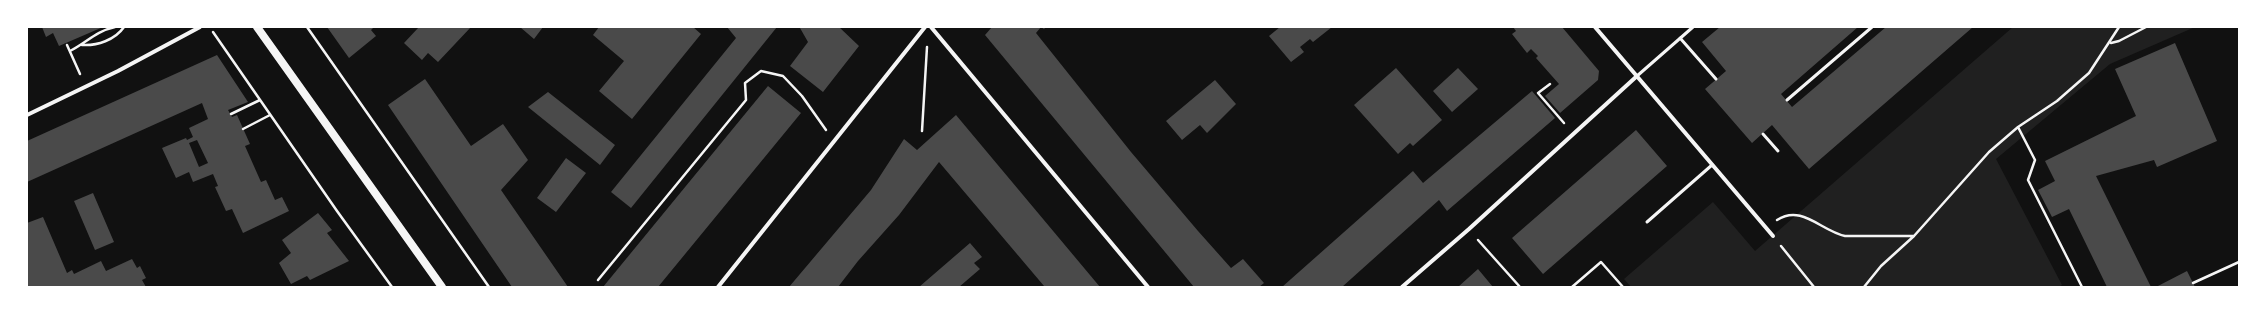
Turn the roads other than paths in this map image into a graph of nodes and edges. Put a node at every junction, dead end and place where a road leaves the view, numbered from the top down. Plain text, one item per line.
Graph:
1 (200, 27) edge
2 (257, 27) edge
3 (925, 27) edge
4 (931, 27) edge
5 (1595, 27) edge
6 (1693, 27) edge
7 (1872, 27) edge
8 (1680, 38) junction
9 (1637, 76) junction
10 (1716, 80) dead end
11 (1787, 100) dead end
12 (27, 115) edge
13 (1763, 134) dead end
14 (1778, 151) dead end
15 (1712, 166) junction
16 (1647, 222) dead end
17 (1773, 236) road end
18 (442, 287) edge
19 (718, 287) edge
20 (1148, 287) edge
21 (1402, 287) edge

1 - 12 street
2 - 18 main road
3 - 19 street
4 - 20 street
5 - 9 street
6 - 8 lane
7 - 11 lane
8 - 9 lane
8 - 10 lane
9 - 15 street
9 - 21 street
13 - 14 lane
15 - 16 lane
15 - 17 street

